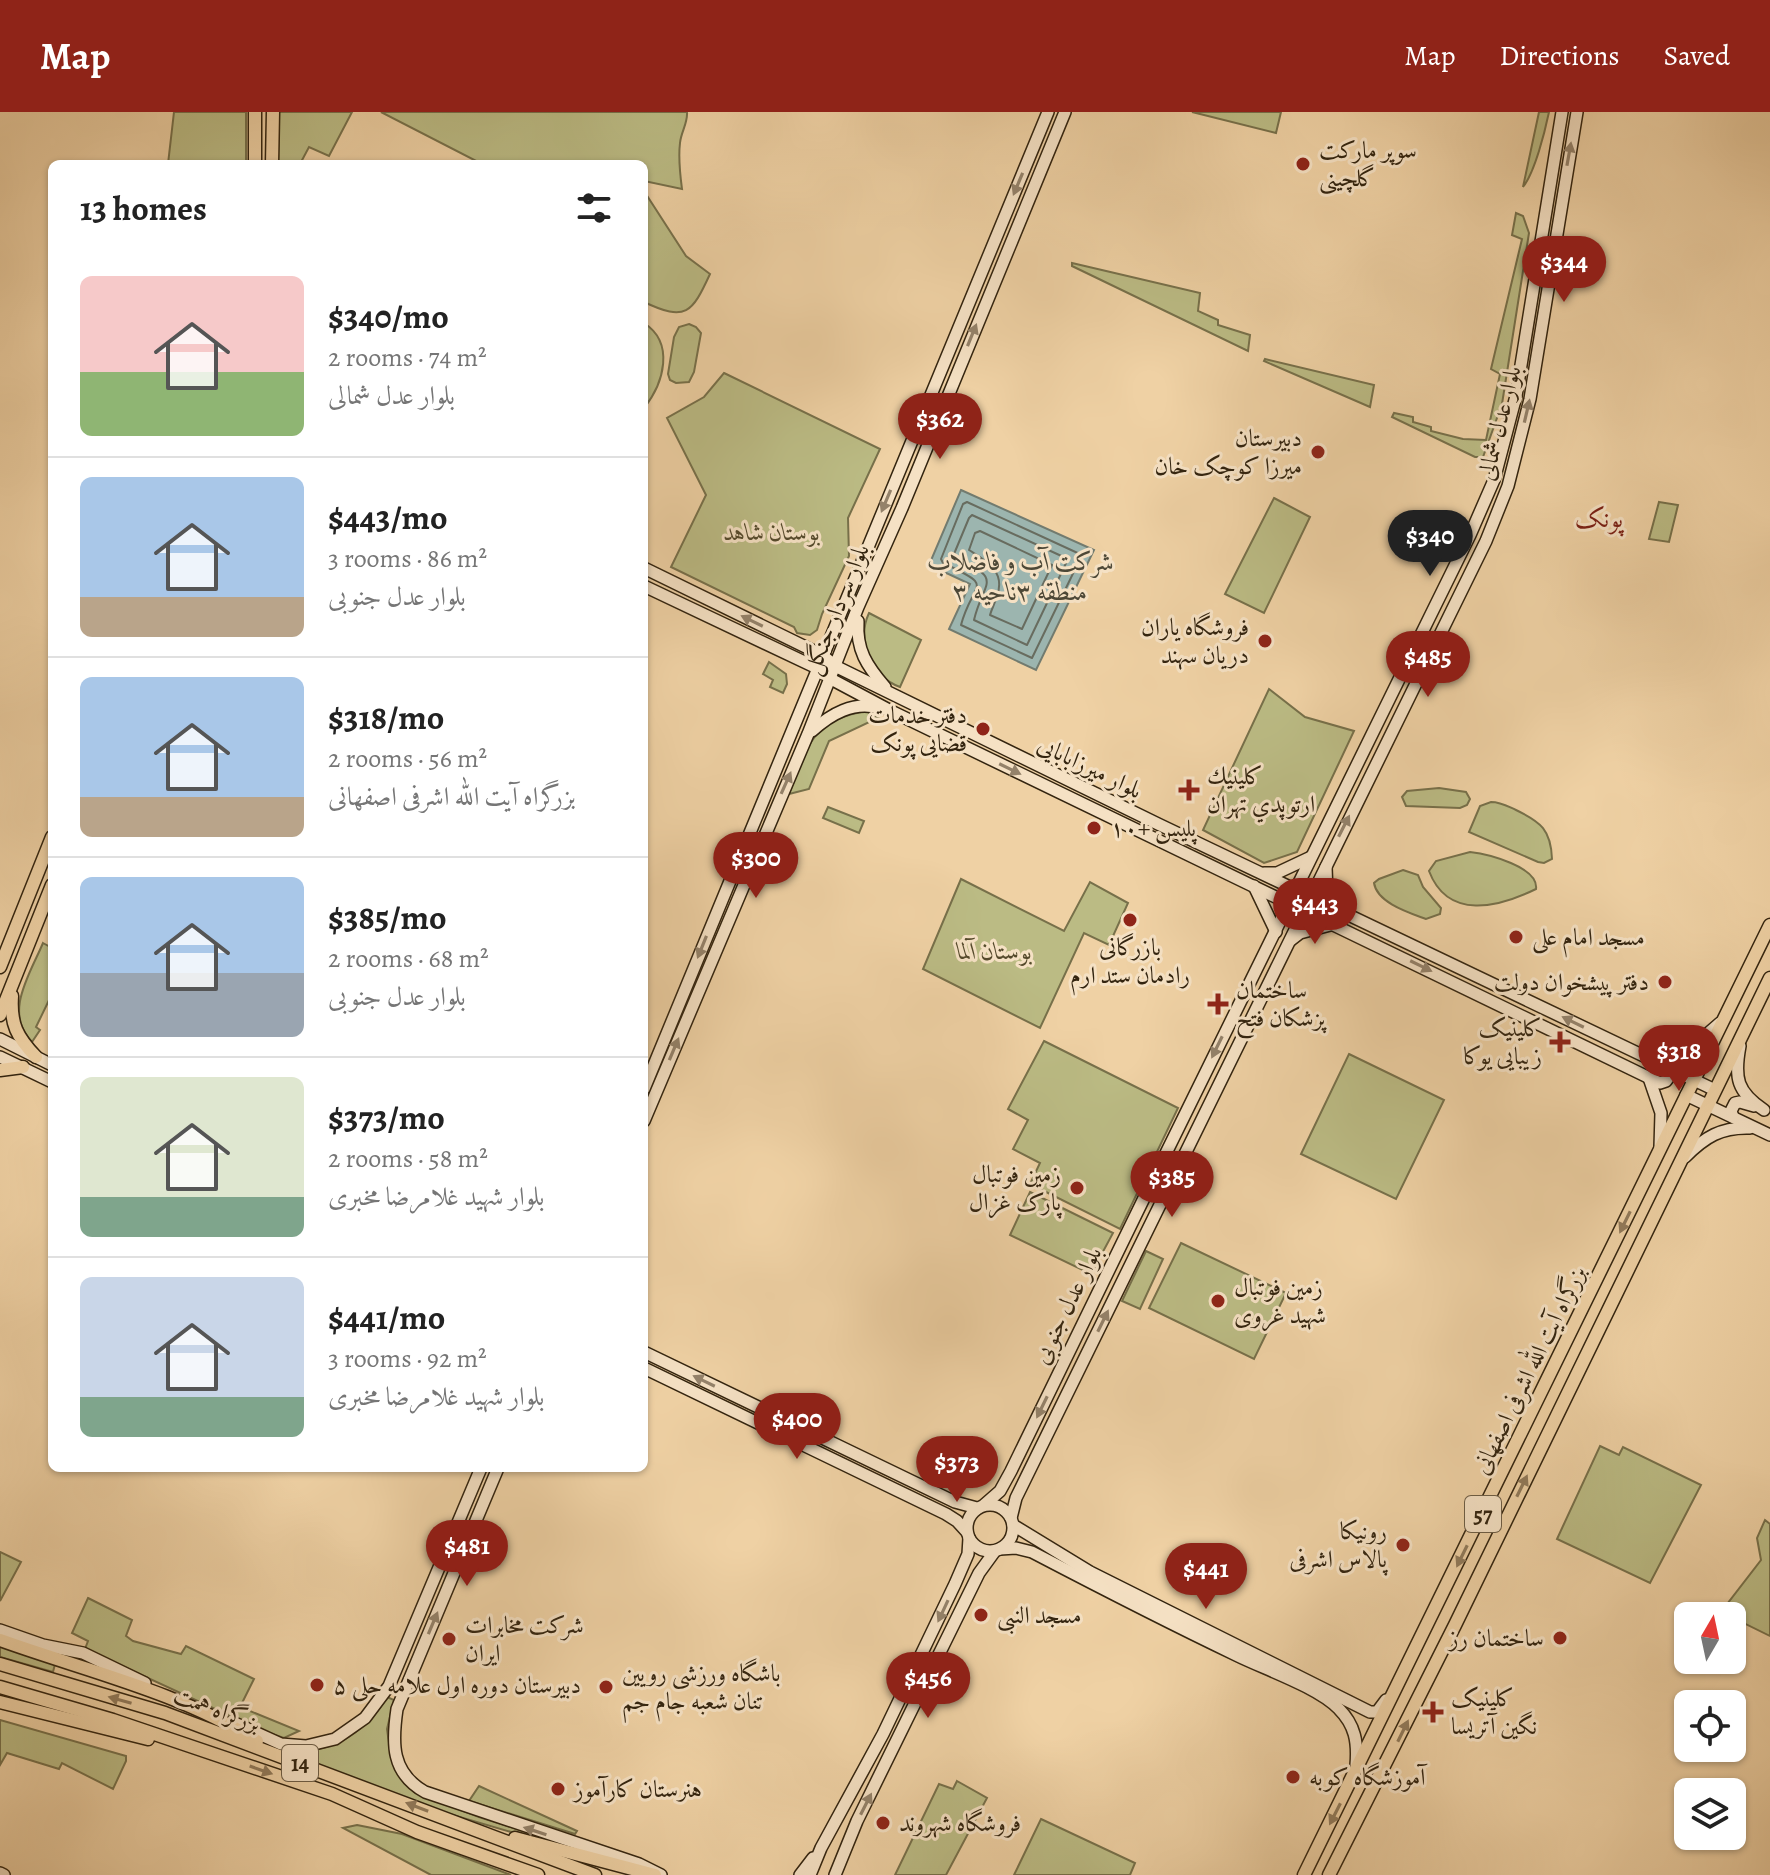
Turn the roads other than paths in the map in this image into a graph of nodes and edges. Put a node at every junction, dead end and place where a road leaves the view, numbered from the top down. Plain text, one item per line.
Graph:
1 (255, 112) edge
2 (273, 112) edge
3 (1048, 112) edge
4 (1065, 112) edge
5 (1562, 112) edge
6 (1577, 112) edge
7 (255, 160) edge
8 (272, 160) edge
9 (648, 570) edge
10 (648, 588) edge
11 (858, 607) junction
12 (822, 655) junction
13 (837, 667) junction
14 (817, 668) junction
15 (831, 679) junction
16 (888, 690) junction
17 (891, 711) junction
18 (808, 734) junction
19 (48, 847) edge
20 (1312, 857) junction
21 (1327, 861) junction
22 (1261, 873) junction
23 (1253, 885) junction
24 (1296, 889) junction
25 (48, 895) edge
26 (1310, 896) junction
27 (1290, 903) junction
28 (1336, 908) junction
29 (1303, 910) junction
30 (1334, 924) junction
31 (1770, 925) edge
32 (1276, 932) junction
33 (12, 938) junction
34 (1287, 943) junction
35 (0, 959) edge
36 (0, 967) edge
37 (1770, 978) edge
38 (13, 981) junction
39 (0, 1015) edge
40 (1720, 1023) junction
41 (1742, 1035) junction
42 (0, 1039) edge
43 (1709, 1047) junction
44 (0, 1057) edge
45 (36, 1057) junction
46 (1731, 1057) junction
47 (1650, 1059) junction
48 (48, 1063) edge
49 (23, 1067) junction
50 (1665, 1067) junction
51 (0, 1070) edge
52 (1649, 1078) junction
53 (648, 1079) edge
54 (48, 1080) edge
55 (1693, 1080) junction
56 (1715, 1090) junction
57 (1686, 1095) junction
58 (1708, 1105) junction
59 (648, 1112) edge
60 (1767, 1112) edge
61 (1733, 1117) junction
62 (1756, 1128) junction
63 (1668, 1133) junction
64 (1770, 1135) edge
65 (1690, 1144) junction
66 (1660, 1151) junction
67 (1682, 1160) junction
68 (648, 1354) edge
69 (648, 1370) edge
70 (479, 1472) edge
71 (496, 1472) edge
72 (981, 1507) junction
73 (1012, 1522) junction
74 (968, 1535) junction
75 (998, 1550) junction
76 (1088, 1576) junction
77 (0, 1630) edge
78 (0, 1640) edge
79 (0, 1664) edge
80 (1400, 1684) junction
81 (389, 1686) junction
82 (0, 1687) edge
83 (1312, 1687) junction
84 (403, 1695) junction
85 (0, 1702) edge
86 (883, 1734) junction
87 (898, 1741) junction
88 (213, 1753) junction
89 (284, 1756) junction
90 (1356, 1773) junction
91 (452, 1821) junction
92 (821, 1848) junction
93 (538, 1875) edge
94 (595, 1875) edge
95 (658, 1875) edge
96 (800, 1875) edge
97 (810, 1875) edge
98 (835, 1875) edge
99 (1304, 1875) edge
100 (1329, 1875) edge

1 - 7 highway
2 - 8 highway
3 -> 12 main road, بلوار سردار جنگل
11 -> 4 main road, بلوار سردار جنگل
5 - 20 main road, بلوار عدل شمالی
21 -> 6 main road, بلوار عدل شمالی
12 -> 9 main road, بلوار میرزابابایی
10 - 14 main road, بلوار میرزابابایی
11 - 13 main road, بلوار سردار جنگل
11 - 16 main road
12 - 13 main road, بلوار میرزابابایی
12 - 14 main road, بلوار سردار جنگل
13 - 15 main road, بلوار سردار جنگل
13 - 16 main road, بلوار میرزابابایی
14 - 15 main road, بلوار میرزابابایی
14 -> 53 main road, بلوار سردار جنگل
15 - 17 main road, بلوار میرزابابایی
15 - 18 main road, بلوار سردار جنگل
16 - 22 main road, بلوار میرزابابایی
17 - 18 main road
17 -> 23 main road, بلوار میرزابابایی
59 -> 18 main road, بلوار سردار جنگل
19 - 33 highway
20 - 22 main road
20 - 24 main road, بلوار عدل شمالی
21 - 26 main road, بلوار عدل شمالی
21 - 28 main road
22 - 24 main road, بلوار میرزابابایی
23 - 27 main road, بلوار میرزابابایی
23 - 32 main road
24 - 26 main road, بلوار میرزابابایی
24 - 27 main road, بلوار عدل شمالی
25 - 38 highway
26 - 28 main road, بلوار میرزابابایی
26 - 29 main road, بلوار عدل شمالی
27 - 29 main road, بلوار میرزابابایی
27 - 32 main road, بلوار عدل جنوبی
47 -> 28 main road, بلوار میرزابابایی
29 - 30 main road, بلوار میرزابابایی
29 - 34 main road, بلوار عدل جنوبی
30 - 34 main road
30 -> 52 main road, بلوار میرزابابایی
31 - 40 highway, بزرگراه آیت الله اشرفی اصفهانی / 57
32 -> 72 main road, بلوار عدل جنوبی
33 - 35 highway
33 - 36 highway
73 -> 34 main road, بلوار عدل جنوبی
37 - 41 highway, 57
38 - 39 highway
38 - 45 highway
40 - 43 highway, بزرگراه آیت الله اشرفی اصفهانی / 57
40 - 47 main road
41 - 46 highway, 57
41 - 60 main road
42 - 45 main road
43 - 46 highway
43 - 55 highway, بزرگراه آیت الله اشرفی اصفهانی / 57
44 - 49 main road
45 - 48 main road
46 - 56 highway, 57
47 - 50 main road, بلوار میرزابابایی
49 - 51 highway
49 - 54 main road
50 - 52 main road
50 - 55 main road, بلوار میرزابابایی
52 - 66 main road
55 - 56 main road, بلوار میرزابابایی
55 - 57 highway, بزرگراه آیت الله اشرفی اصفهانی / 57
56 - 58 highway, 57
57 - 58 main road
57 - 63 highway, بزرگراه آیت الله اشرفی اصفهانی / 57
58 - 61 main road
58 - 65 highway, 57
60 - 61 main road
61 - 62 main road
62 - 64 main road
62 - 67 main road
63 - 65 highway
63 - 66 highway, بزرگراه آیت الله اشرفی اصفهانی / 57
65 - 67 highway, 57
66 -> 80 highway, بزرگراه آیت الله اشرفی اصفهانی / 57
100 -> 67 highway, 57
72 -> 68 main road
69 - 74 main road
70 - 81 main road
84 -> 71 main road
72 - 73 main road
72 - 74 main road
73 - 75 main road
73 - 76 main road
74 - 75 main road
74 -> 86 main road
75 - 76 main road
75 - 87 main road
76 - 83 main road
77 - 81 main road
78 - 89 highway
89 -> 79 highway, بزرگراه همت / 14
80 - 83 main road
80 - 90 highway, بزرگراه آیت الله اشرفی اصفهانی / 57
81 - 84 main road
82 - 88 highway, بزرگراه همت / 14
83 - 90 main road
95 -> 84 main road
85 - 88 highway
86 - 87 main road
86 - 92 main road
98 -> 87 main road
88 -> 93 highway, بزرگراه همت / 14
91 -> 89 highway, بزرگراه همت / 14
90 -> 99 highway, بزرگراه آیت الله اشرفی اصفهانی / 57
91 - 94 highway, بزرگراه همت / 14
91 - 95 highway
92 - 96 main road
92 - 97 main road

